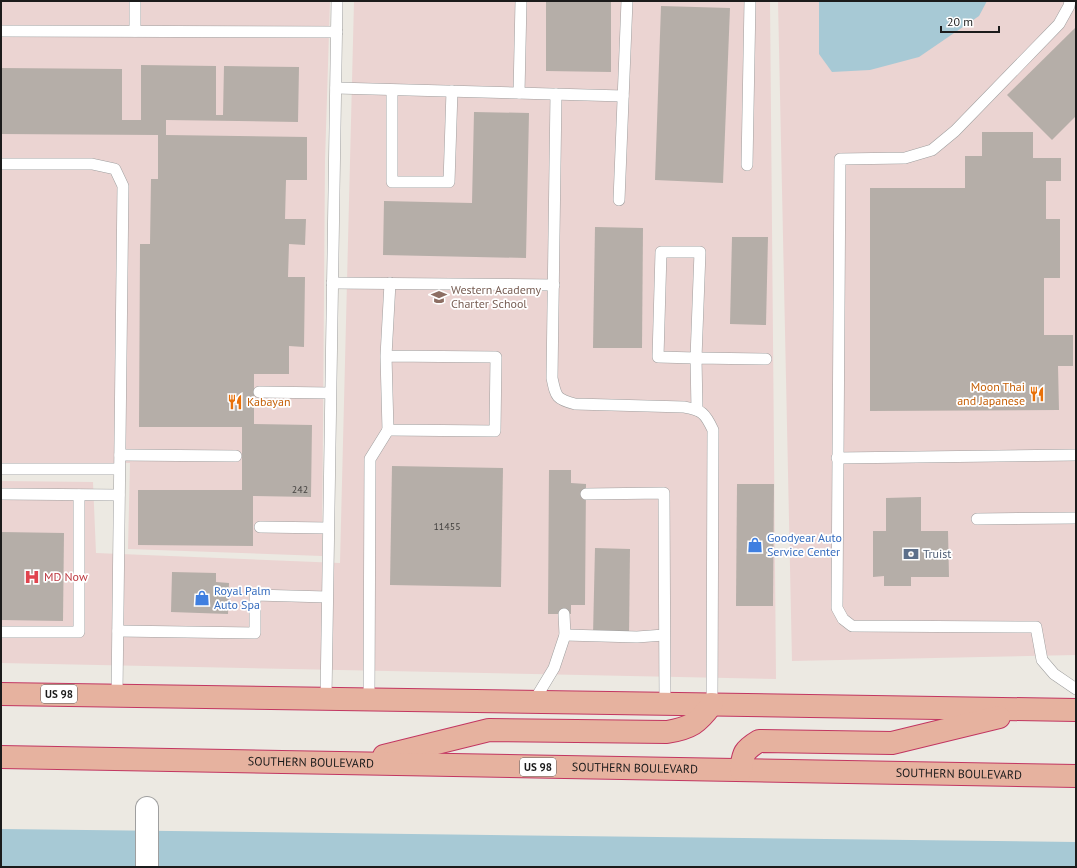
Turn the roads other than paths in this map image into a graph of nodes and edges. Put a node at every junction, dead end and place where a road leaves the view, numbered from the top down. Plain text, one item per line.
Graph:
1 (135, 1) edge
2 (338, 1) edge
3 (521, 1) edge
4 (627, 1) edge
5 (750, 1) edge
6 (1070, 1) edge
7 (1, 31) edge
8 (136, 31) junction
9 (337, 32) junction
10 (336, 88) junction
11 (392, 90) junction
12 (452, 92) junction
13 (519, 93) junction
14 (556, 94) junction
15 (623, 96) junction
16 (1, 164) edge
17 (747, 164) dead end
18 (619, 200) dead end
19 (332, 283) junction
20 (390, 283) junction
21 (554, 285) junction
22 (386, 356) junction
23 (696, 358) junction
24 (766, 360) dead end
25 (259, 392) dead end
26 (330, 393) junction
27 (697, 410) junction
28 (388, 430) junction
29 (120, 455) junction
30 (1076, 455) edge
31 (236, 456) dead end
32 (837, 458) junction
33 (1, 469) edge
34 (119, 469) junction
35 (1, 494) edge
36 (586, 494) dead end
37 (79, 495) junction
38 (119, 495) junction
39 (1076, 518) edge
40 (977, 519) dead end
41 (260, 527) dead end
42 (328, 528) junction
43 (326, 597) junction
44 (564, 614) dead end
45 (118, 631) junction
46 (1, 632) edge
47 (565, 635) junction
48 (664, 635) junction
49 (1076, 690) edge
50 (1, 694) edge
51 (117, 695) junction
52 (326, 698) junction
53 (369, 699) junction
54 (534, 701) junction
55 (665, 704) junction
56 (712, 704) junction
57 (1030, 710) junction
58 (1076, 710) edge
59 (1, 757) edge
60 (355, 763) junction
61 (741, 770) junction
62 (1076, 776) edge
63 (147, 808) dead end
64 (147, 867) edge

1 - 8 lane
2 - 9 lane
3 - 13 lane
4 - 15 lane
5 - 17 lane
6 - 32 lane
7 - 8 lane
8 - 9 lane
9 - 10 lane
10 - 11 lane
10 - 19 lane
11 - 12 lane
11 - 12 lane
12 - 13 lane
13 - 14 lane
14 - 15 lane
14 - 21 lane
15 - 18 lane
16 - 29 lane
19 - 20 lane
19 - 26 lane
20 - 21 lane
20 - 22 lane
21 - 27 lane
22 - 28 lane
22 - 28 lane
23 - 23 lane
23 - 24 lane
23 - 27 lane
25 - 26 lane
26 - 42 lane
27 - 56 lane
28 - 53 lane
29 - 31 lane
29 - 34 lane
30 - 32 lane
32 - 49 lane
33 - 34 lane
34 - 38 lane
35 - 37 lane
36 - 48 lane
37 - 38 lane
37 - 46 lane
38 - 45 lane
39 - 40 lane
41 - 42 lane
42 - 43 lane
43 - 45 lane
43 - 52 lane
44 - 47 lane
45 - 51 lane
47 - 48 lane
47 - 54 lane
48 - 55 lane
50 - 51 highway, US 98
51 - 52 highway, US 98
52 - 53 highway, US 98
53 - 54 highway, US 98
54 - 55 highway, US 98
55 - 56 highway, US 98
56 - 57 highway, US 98
56 - 60 highway
57 - 58 highway, US 98
57 - 61 highway
59 - 60 highway, SOUTHERN BOULEVARD / US 98
60 - 61 highway, SOUTHERN BOULEVARD / US 98
61 - 62 highway, SOUTHERN BOULEVARD / US 98
63 - 64 street

